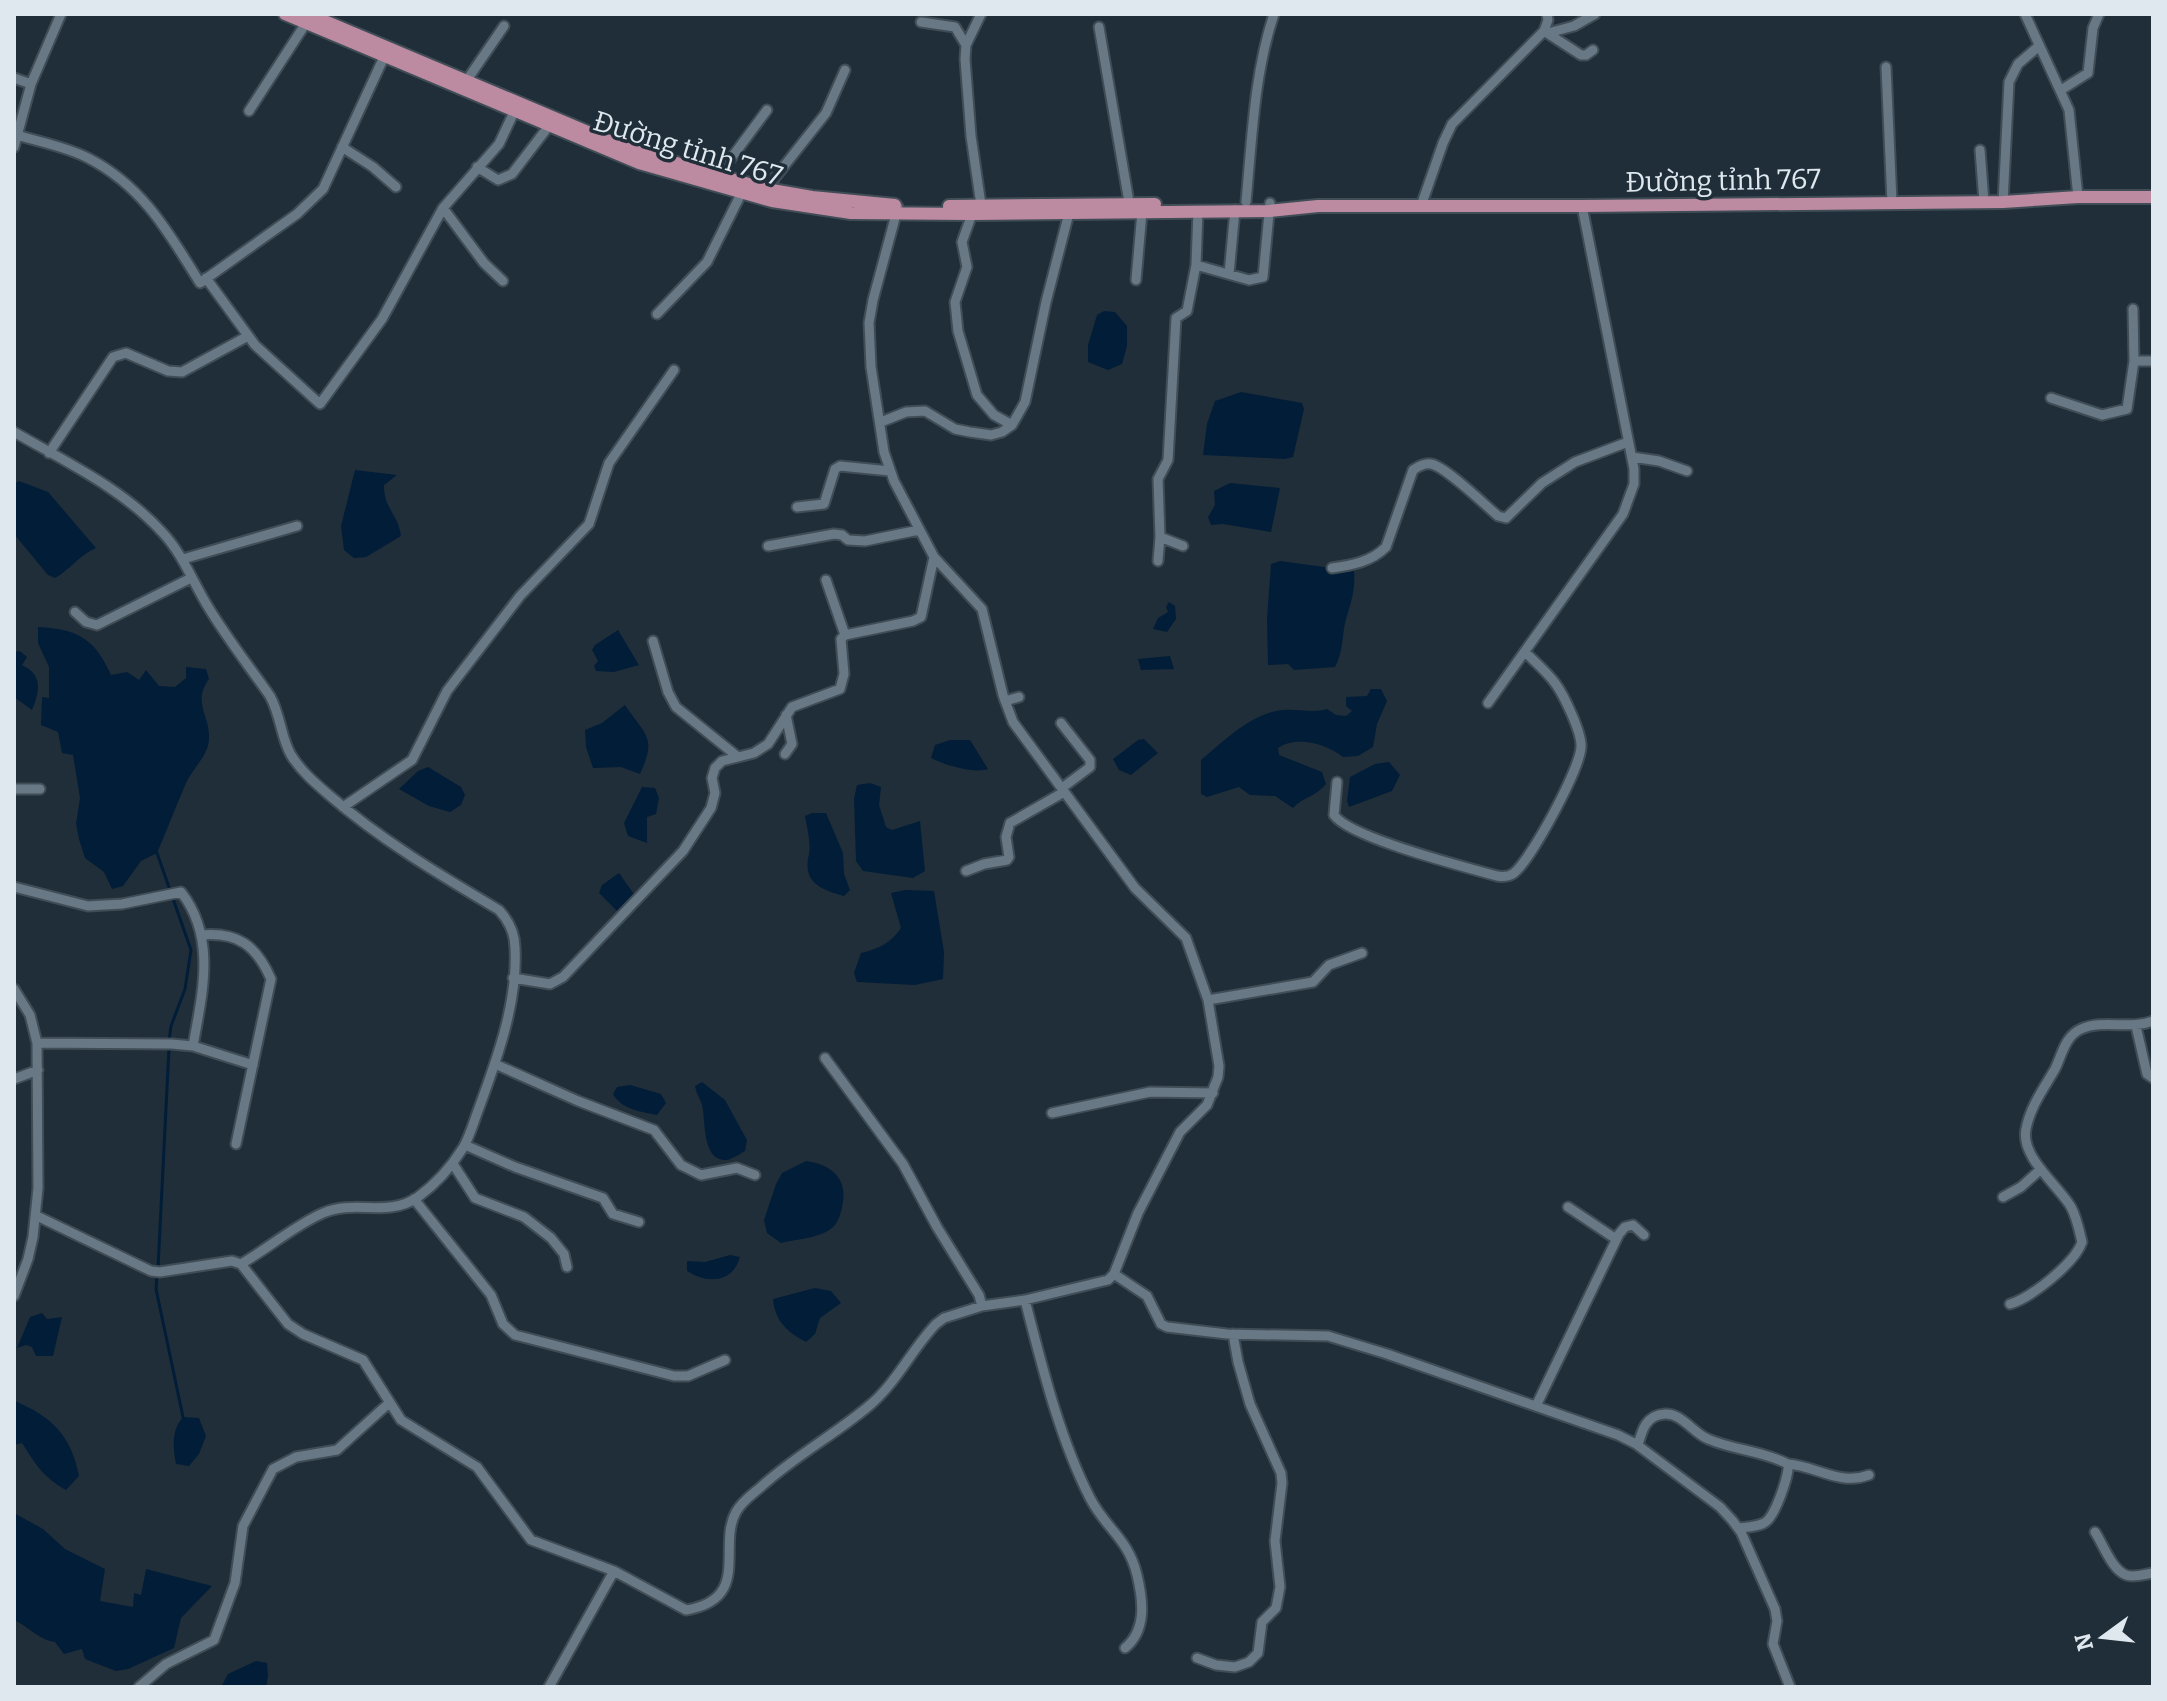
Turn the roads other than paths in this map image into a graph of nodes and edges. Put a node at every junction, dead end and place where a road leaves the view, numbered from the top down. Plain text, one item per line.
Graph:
1 (61, 14) edge
2 (285, 14) edge
3 (981, 14) edge
4 (1274, 14) edge
5 (1547, 14) edge
6 (1595, 14) edge
7 (2025, 14) edge
8 (2099, 14) edge
9 (307, 19) edge
10 (921, 22) dead end
11 (504, 26) dead end
12 (1099, 27) dead end
13 (1546, 32) junction
14 (966, 45) junction
15 (2039, 46) junction
16 (1593, 50) dead end
17 (384, 57) junction
18 (1886, 67) dead end
19 (845, 70) dead end
20 (14, 78) edge
21 (467, 80) junction
22 (31, 84) junction
23 (2061, 90) junction
24 (767, 110) dead end
25 (249, 111) dead end
26 (514, 112) junction
27 (548, 127) junction
28 (17, 135) junction
29 (14, 147) edge
30 (342, 147) junction
31 (1980, 150) dead end
32 (477, 167) junction
33 (718, 176) junction
34 (396, 187) dead end
35 (766, 189) junction
36 (741, 194) junction
37 (2078, 197) junction
38 (2153, 197) edge
39 (1129, 202) junction
40 (1984, 202) junction
41 (2003, 202) junction
42 (1892, 203) junction
43 (1240, 206) junction
44 (1421, 206) junction
45 (1582, 206) junction
46 (1269, 207) junction
47 (443, 208) junction
48 (897, 209) junction
49 (976, 210) junction
50 (1198, 211) junction
51 (1142, 212) junction
52 (1069, 213) junction
53 (1196, 265) junction
54 (1229, 274) junction
55 (206, 278) junction
56 (1136, 280) dead end
57 (503, 281) dead end
58 (2133, 309) dead end
59 (657, 314) dead end
60 (248, 336) junction
61 (2134, 361) junction
62 (2153, 361) edge
63 (674, 370) dead end
64 (2051, 398) dead end
65 (881, 422) junction
66 (1012, 425) junction
67 (14, 432) edge
68 (1628, 442) junction
69 (49, 453) junction
70 (1632, 457) junction
71 (890, 471) junction
72 (1687, 471) dead end
73 (797, 507) dead end
74 (297, 526) dead end
75 (919, 530) junction
76 (1160, 537) junction
77 (768, 546) dead end
78 (1183, 546) dead end
79 (934, 557) junction
80 (183, 559) junction
81 (1158, 561) dead end
82 (1332, 568) dead end
83 (191, 578) junction
84 (826, 580) dead end
85 (75, 612) dead end
86 (845, 635) junction
87 (653, 641) dead end
88 (1525, 652) junction
89 (1019, 697) dead end
90 (1005, 701) junction
91 (1488, 703) dead end
92 (786, 715) junction
93 (1061, 723) dead end
94 (785, 754) dead end
95 (738, 757) junction
96 (1337, 782) dead end
97 (14, 789) edge
98 (40, 789) dead end
99 (1063, 790) junction
100 (343, 807) junction
101 (966, 871) dead end
102 (14, 887) edge
103 (201, 935) junction
104 (1362, 953) dead end
105 (513, 978) junction
106 (14, 989) edge
107 (1208, 1000) junction
108 (2153, 1021) edge
109 (2136, 1026) junction
110 (37, 1043) junction
111 (193, 1046) junction
112 (825, 1058) dead end
113 (495, 1064) junction
114 (253, 1065) junction
115 (38, 1070) junction
116 (2153, 1078) edge
117 (14, 1079) edge
118 (1213, 1093) junction
119 (1052, 1113) dead end
120 (236, 1144) dead end
121 (465, 1145) junction
122 (453, 1164) junction
123 (2041, 1169) junction
124 (755, 1175) dead end
125 (2003, 1197) dead end
126 (414, 1199) junction
127 (1568, 1207) dead end
128 (37, 1216) junction
129 (639, 1222) dead end
130 (1644, 1235) dead end
131 (1616, 1239) junction
132 (241, 1264) junction
133 (567, 1267) dead end
134 (1114, 1274) junction
135 (14, 1296) edge
136 (1025, 1300) junction
137 (2010, 1304) dead end
138 (982, 1306) junction
139 (1233, 1334) junction
140 (725, 1360) dead end
141 (389, 1403) junction
142 (1536, 1406) junction
143 (1638, 1445) junction
144 (1788, 1464) junction
145 (1869, 1475) dead end
146 (1738, 1528) junction
147 (2095, 1532) dead end
148 (614, 1571) junction
149 (2153, 1573) edge
150 (1125, 1648) dead end
151 (1197, 1658) dead end
152 (139, 1687) edge
153 (549, 1687) edge
154 (1790, 1687) edge

1 - 22 street
2 - 9 main road, Đường tỉnh 767
3 - 14 street
4 - 43 street
5 - 13 street
6 - 13 street
7 - 15 street
8 - 23 street
9 - 17 main road, Đường tỉnh 767
9 - 21 main road, Đường tỉnh 767
9 - 25 street
10 - 14 street
11 - 21 street
12 - 39 street
13 - 16 street
13 - 44 street
14 - 49 street
15 - 23 street
15 - 41 street
17 - 26 main road, Đường tỉnh 767
17 - 30 street
18 - 42 street
19 - 35 street
20 - 22 street
21 - 33 main road, Đường tỉnh 767
22 - 28 street
23 - 37 street
24 - 33 street
26 - 27 main road, Đường tỉnh 767
26 - 32 street
27 - 32 street
27 - 36 main road, Đường tỉnh 767
28 - 29 street
28 - 55 street
30 - 34 street
30 - 55 street
31 - 40 street
32 - 47 street
33 - 35 main road, Đường tỉnh 767
35 - 48 main road, Đường tỉnh 767
36 - 48 main road, Đường tỉnh 767
36 - 59 street
37 - 38 main road, Đường tỉnh 767
37 - 41 main road, Đường tỉnh 767
39 - 43 main road, Đường tỉnh 767
39 - 49 main road, Đường tỉnh 767
40 - 41 main road, Đường tỉnh 767
40 - 42 main road, Đường tỉnh 767
42 - 45 main road, Đường tỉnh 767
43 - 46 main road, Đường tỉnh 767
43 - 50 main road, Đường tỉnh 767
43 - 54 street
44 - 45 main road, Đường tỉnh 767
44 - 46 main road, Đường tỉnh 767
45 - 68 street
46 - 54 street
47 - 57 street
47 - 60 street
48 - 49 main road, Đường tỉnh 767
48 - 65 street
49 - 52 main road, Đường tỉnh 767
49 - 66 street
50 - 51 main road, Đường tỉnh 767
50 - 53 street
51 - 52 main road, Đường tỉnh 767
51 - 56 street
52 - 66 street
53 - 54 street
53 - 76 street
55 - 60 street
58 - 61 street
60 - 69 street
61 - 62 street
61 - 64 street
63 - 100 street
65 - 66 street
65 - 71 street
67 - 69 street
68 - 70 street
68 - 82 street
69 - 80 street
70 - 72 street
70 - 88 street
71 - 73 street
71 - 75 street
74 - 80 street
75 - 77 street
75 - 79 street
76 - 78 street
76 - 81 street
79 - 86 street
79 - 90 street
80 - 83 street
83 - 85 street
83 - 100 street
84 - 86 street
86 - 92 street
87 - 95 street
88 - 91 street
88 - 96 street
89 - 90 street
90 - 99 street
92 - 94 street
92 - 95 street
93 - 99 street
95 - 105 street
97 - 98 street
99 - 101 street
99 - 107 street
100 - 105 street
102 - 103 street
103 - 111 street
103 - 114 street
104 - 107 street
105 - 113 street
106 - 110 street
107 - 118 street
108 - 109 street
109 - 116 street
109 - 123 street
110 - 111 street
110 - 115 street
111 - 114 street
112 - 138 street
113 - 121 street
113 - 124 street
114 - 120 street
115 - 117 street
115 - 128 street
118 - 119 street
118 - 134 street
121 - 122 street
121 - 129 street
122 - 126 street
122 - 133 street
123 - 125 street
123 - 137 street
126 - 132 street
126 - 140 street
127 - 131 street
128 - 132 street
128 - 135 street
130 - 131 street
131 - 142 street
132 - 141 street
134 - 136 street
134 - 139 street
136 - 138 street
136 - 150 street
138 - 148 street
139 - 142 street
139 - 151 street
141 - 148 street
141 - 152 street
142 - 143 street
143 - 144 street
143 - 146 street
144 - 145 street
144 - 146 street
146 - 154 street
147 - 149 street
148 - 153 street

